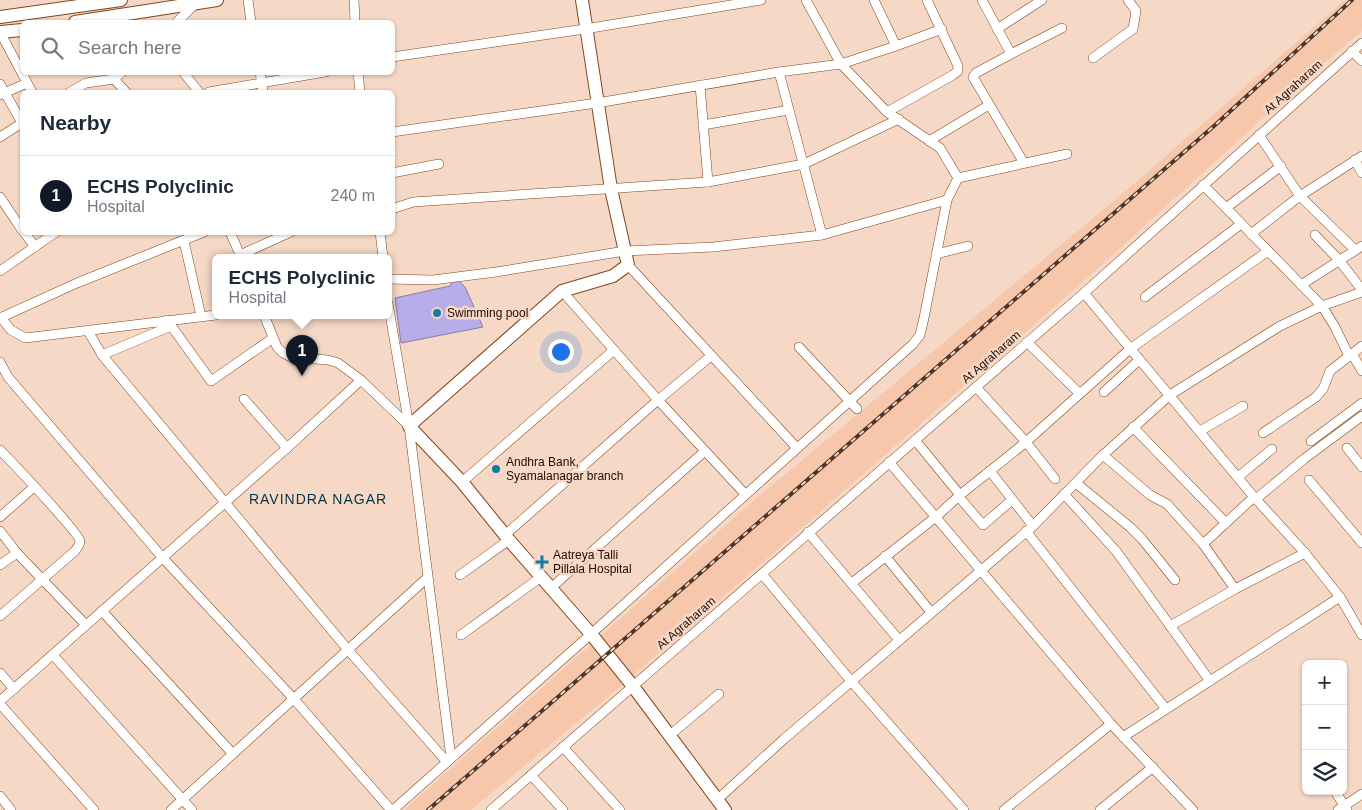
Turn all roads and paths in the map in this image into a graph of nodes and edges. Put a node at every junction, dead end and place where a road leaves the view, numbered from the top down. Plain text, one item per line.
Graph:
1 (121, 0) edge
2 (217, 0) edge
3 (248, 0) edge
4 (354, 0) edge
5 (582, 0) edge
6 (761, 0) edge
7 (806, 0) edge
8 (874, 0) edge
9 (928, 0) edge
10 (982, 0) edge
11 (1042, 0) edge
12 (1128, 0) edge
13 (196, 1) edge
14 (74, 3) edge
15 (0, 17) edge
16 (87, 20) edge
17 (179, 20) edge
18 (251, 20) edge
19 (355, 20) edge
20 (1062, 28) dead end
21 (585, 29) junction
22 (942, 29) junction
23 (997, 29) junction
24 (20, 30) edge
25 (0, 32) edge
26 (1362, 43) edge
27 (896, 46) junction
28 (1352, 51) junction
29 (1011, 54) junction
30 (395, 57) edge
31 (1093, 58) dead end
32 (1362, 61) edge
33 (841, 64) junction
34 (20, 70) edge
35 (779, 72) junction
36 (23, 75) edge
37 (185, 75) edge
38 (260, 75) edge
39 (313, 75) edge
40 (358, 75) edge
41 (118, 76) edge
42 (27, 83) junction
43 (700, 86) junction
44 (262, 88) edge
45 (31, 90) edge
46 (73, 90) edge
47 (125, 90) edge
48 (197, 90) edge
49 (235, 90) edge
50 (360, 90) edge
51 (2, 91) edge
52 (597, 103) junction
53 (989, 105) junction
54 (789, 110) junction
55 (887, 112) junction
56 (899, 119) junction
57 (20, 120) edge
58 (20, 124) edge
59 (703, 125) junction
60 (395, 132) edge
61 (1259, 134) junction
62 (0, 137) edge
63 (929, 141) junction
64 (1067, 154) dead end
65 (1358, 158) edge
66 (1024, 163) junction
67 (439, 164) dead end
68 (804, 164) junction
69 (1281, 166) junction
70 (395, 172) edge
71 (1362, 174) edge
72 (958, 178) junction
73 (708, 182) junction
74 (1203, 185) junction
75 (611, 189) junction
76 (1300, 196) junction
77 (947, 200) junction
78 (1, 202) edge
79 (395, 208) edge
80 (1226, 208) junction
81 (1242, 224) junction
82 (20, 226) edge
83 (822, 234) junction
84 (1251, 234) junction
85 (27, 235) edge
86 (52, 235) edge
87 (197, 235) edge
88 (231, 235) edge
89 (285, 235) edge
90 (380, 235) edge
91 (1315, 235) dead end
92 (184, 241) junction
93 (968, 246) dead end
94 (35, 247) junction
95 (1359, 248) edge
96 (625, 251) junction
97 (1268, 251) junction
98 (239, 254) edge
99 (244, 254) edge
100 (383, 254) edge
101 (936, 254) junction
102 (1339, 260) junction
103 (628, 265) junction
104 (0, 271) edge
105 (392, 279) edge
106 (1301, 284) junction
107 (562, 291) junction
108 (1362, 291) edge
109 (1084, 293) junction
110 (1145, 297) dead end
111 (1322, 306) junction
112 (212, 315) edge
113 (201, 316) junction
114 (0, 318) edge
115 (266, 319) edge
116 (391, 319) edge
117 (169, 323) junction
118 (88, 331) junction
119 (273, 338) junction
120 (1027, 342) junction
121 (1362, 346) edge
122 (798, 347) dead end
123 (1130, 349) junction
124 (614, 350) junction
125 (102, 355) junction
126 (1351, 355) junction
127 (712, 356) junction
128 (1139, 360) junction
129 (0, 362) edge
130 (1362, 371) edge
131 (362, 380) junction
132 (976, 387) junction
133 (1104, 392) dead end
134 (1079, 393) junction
135 (1170, 395) junction
136 (244, 399) dead end
137 (658, 400) junction
138 (850, 400) junction
139 (1362, 403) edge
140 (1243, 406) dead end
141 (857, 409) dead end
142 (1362, 416) edge
143 (409, 426) junction
144 (1133, 427) junction
145 (1200, 431) junction
146 (1263, 433) dead end
147 (915, 440) junction
148 (1310, 441) dead end
149 (1026, 442) junction
150 (287, 448) junction
151 (796, 448) junction
152 (1347, 448) dead end
153 (1272, 449) dead end
154 (705, 451) junction
155 (1, 453) edge
156 (1103, 455) junction
157 (889, 462) junction
158 (1362, 467) edge
159 (990, 471) junction
160 (1238, 477) junction
161 (1055, 479) dead end
162 (1309, 480) dead end
163 (462, 482) junction
164 (1076, 483) junction
165 (34, 486) junction
166 (745, 494) junction
167 (1064, 494) junction
168 (960, 496) junction
169 (1255, 498) junction
170 (1012, 500) junction
171 (225, 502) junction
172 (937, 516) junction
173 (0, 517) edge
174 (1226, 523) junction
175 (1029, 528) junction
176 (0, 531) edge
177 (808, 532) junction
178 (507, 538) junction
179 (1362, 543) edge
180 (1203, 544) junction
181 (17, 553) junction
182 (1305, 553) junction
183 (886, 556) junction
184 (162, 557) junction
185 (0, 566) edge
186 (982, 570) junction
187 (762, 574) junction
188 (460, 575) dead end
189 (541, 577) junction
190 (428, 578) junction
191 (42, 580) junction
192 (1175, 580) dead end
193 (852, 583) junction
194 (551, 588) junction
195 (1235, 589) junction
196 (1340, 597) junction
197 (102, 611) junction
198 (932, 612) junction
199 (0, 616) edge
200 (86, 625) junction
201 (1170, 626) junction
202 (591, 634) junction
203 (461, 635) dead end
204 (1362, 635) edge
205 (899, 640) junction
206 (349, 651) junction
207 (53, 654) junction
208 (0, 673) edge
209 (1210, 681) junction
210 (851, 682) junction
211 (632, 685) junction
212 (14, 689) junction
213 (719, 694) dead end
214 (293, 698) junction
215 (0, 702) edge
216 (1166, 709) junction
217 (1111, 724) junction
218 (670, 735) junction
219 (1123, 737) junction
220 (563, 747) junction
221 (233, 754) junction
222 (449, 760) junction
223 (1153, 767) junction
224 (531, 775) junction
225 (1362, 794) edge
226 (1337, 795) edge
227 (0, 796) edge
228 (183, 799) junction
229 (718, 799) junction
230 (1343, 809) edge
231 (11, 810) edge
232 (94, 810) edge
233 (171, 810) edge
234 (192, 810) edge
235 (392, 810) edge
236 (492, 810) edge
237 (563, 810) edge
238 (620, 810) edge
239 (725, 810) edge
240 (964, 810) edge
241 (1004, 810) edge
242 (1100, 810) edge
243 (1193, 810) edge

1 - 14 street
2 - 13 street
3 - 18 street
4 - 19 street
5 - 21 street
6 - 21 street
7 - 33 street
8 - 27 street
9 - 22 street
10 - 23 street
11 - 23 street
12 - 31 street
13 - 16 street
13 - 17 street
14 - 15 street
20 - 29 street
21 - 30 street
21 - 52 street
22 - 27 street
22 - 55 street
23 - 29 street
24 - 25 street
25 - 34 street
26 - 28 street, At Agraharam
27 - 33 street
28 - 32 street
28 - 61 street, At Agraharam
29 - 53 street
33 - 35 street
33 - 55 street
35 - 43 street
35 - 54 street
36 - 42 street
37 - 48 street
38 - 44 street
39 - 44 street
40 - 50 street
41 - 46 street
41 - 47 street
42 - 45 street
42 - 51 street
43 - 52 street
43 - 59 street
44 - 49 street
51 - 57 street
52 - 60 street
52 - 75 street
53 - 63 street
53 - 66 street
54 - 59 street
54 - 68 street
55 - 56 street
56 - 63 street
56 - 68 street
58 - 62 street
59 - 73 street
61 - 69 street
61 - 74 street, At Agraharam
63 - 72 street
64 - 66 street
65 - 71 street
65 - 76 street
66 - 72 street
67 - 70 street
68 - 73 street
68 - 83 street
69 - 76 street
69 - 80 street
72 - 77 street
73 - 75 street
74 - 80 street
74 - 109 street, At Agraharam
75 - 79 street
75 - 96 street
76 - 84 street
76 - 95 street
77 - 83 street
77 - 101 street
78 - 82 street
80 - 81 street
81 - 84 street
81 - 110 street
83 - 96 street
84 - 97 street
85 - 94 street
86 - 94 street
87 - 92 street
88 - 98 street
89 - 99 street
90 - 100 street
91 - 102 street
92 - 113 street
92 - 114 street
93 - 101 street
94 - 104 street
95 - 102 street
96 - 103 street
96 - 105 street
97 - 106 street
97 - 123 street
101 - 138 street
102 - 106 street
102 - 108 street
103 - 107 street
103 - 127 street
106 - 111 street
107 - 124 street
107 - 143 street
108 - 111 street
109 - 120 street, At Agraharam
109 - 123 street
111 - 126 street
111 - 135 street
112 - 113 street
113 - 117 street
114 - 118 street
115 - 119 street
116 - 143 street
117 - 118 street
117 - 119 street
117 - 125 street
118 - 125 street
119 - 131 street
120 - 132 street, At Agraharam
120 - 134 street
121 - 126 street
122 - 138 street
123 - 128 street
123 - 134 street
124 - 137 street
124 - 163 street
125 - 171 street
126 - 130 street
126 - 146 street
127 - 137 street
127 - 151 street
128 - 133 street
128 - 135 street
129 - 184 street
131 - 143 street
131 - 150 street
132 - 147 street, At Agraharam
132 - 149 street
134 - 149 street
135 - 144 street
135 - 145 street
136 - 150 street
137 - 154 street
137 - 178 street
138 - 141 street
138 - 151 street
139 - 148 street
140 - 145 street
142 - 169 street
143 - 163 street
143 - 190 street
144 - 156 street
144 - 174 street
145 - 160 street
147 - 157 street, At Agraharam
147 - 168 street
149 - 159 street
149 - 161 street
150 - 171 street
151 - 166 street
152 - 158 street
153 - 160 street
154 - 166 street
154 - 194 street
155 - 165 street
156 - 164 street
156 - 180 street
157 - 172 street
157 - 177 street, At Agraharam
159 - 168 street
159 - 170 street
160 - 169 street
162 - 179 street
163 - 178 street
164 - 167 street
164 - 192 street
165 - 173 street
165 - 191 street
166 - 202 street
167 - 175 street
167 - 201 street
168 - 170 street
168 - 172 street
169 - 174 street
169 - 182 street
170 - 175 street
171 - 184 street
171 - 206 street
172 - 183 street
172 - 186 street
174 - 180 street
175 - 186 street
175 - 216 street
176 - 181 street
177 - 187 street, At Agraharam
177 - 193 street
178 - 188 street
178 - 189 street
180 - 195 street
181 - 185 street
181 - 191 street
182 - 195 street
182 - 196 street
183 - 193 street
183 - 198 street
184 - 197 street
184 - 214 street
186 - 198 street
186 - 217 street
187 - 210 street
187 - 211 street, At Agraharam
189 - 194 street
189 - 203 street
190 - 206 street
190 - 222 street
191 - 199 street
191 - 200 street
193 - 205 street
194 - 202 street
195 - 201 street
196 - 204 street
196 - 209 street
197 - 200 street
197 - 221 street
198 - 205 street
200 - 207 street
201 - 209 street
202 - 211 street
202 - 222 street
205 - 210 street
206 - 214 street
206 - 222 street
207 - 212 street
207 - 228 street
208 - 212 street
209 - 216 street
210 - 229 street
210 - 240 street
211 - 218 street
211 - 220 street, At Agraharam
212 - 215 street
213 - 218 street
214 - 221 street
214 - 235 street
215 - 232 street
216 - 219 street
217 - 219 street
217 - 241 street
218 - 229 street
219 - 223 street
220 - 224 street, At Agraharam
220 - 238 street
221 - 228 street
222 - 235 street
223 - 242 street
223 - 243 street
224 - 236 street, At Agraharam
224 - 237 street
225 - 230 street
226 - 230 street
227 - 231 street
228 - 233 street
228 - 234 street
229 - 239 street

